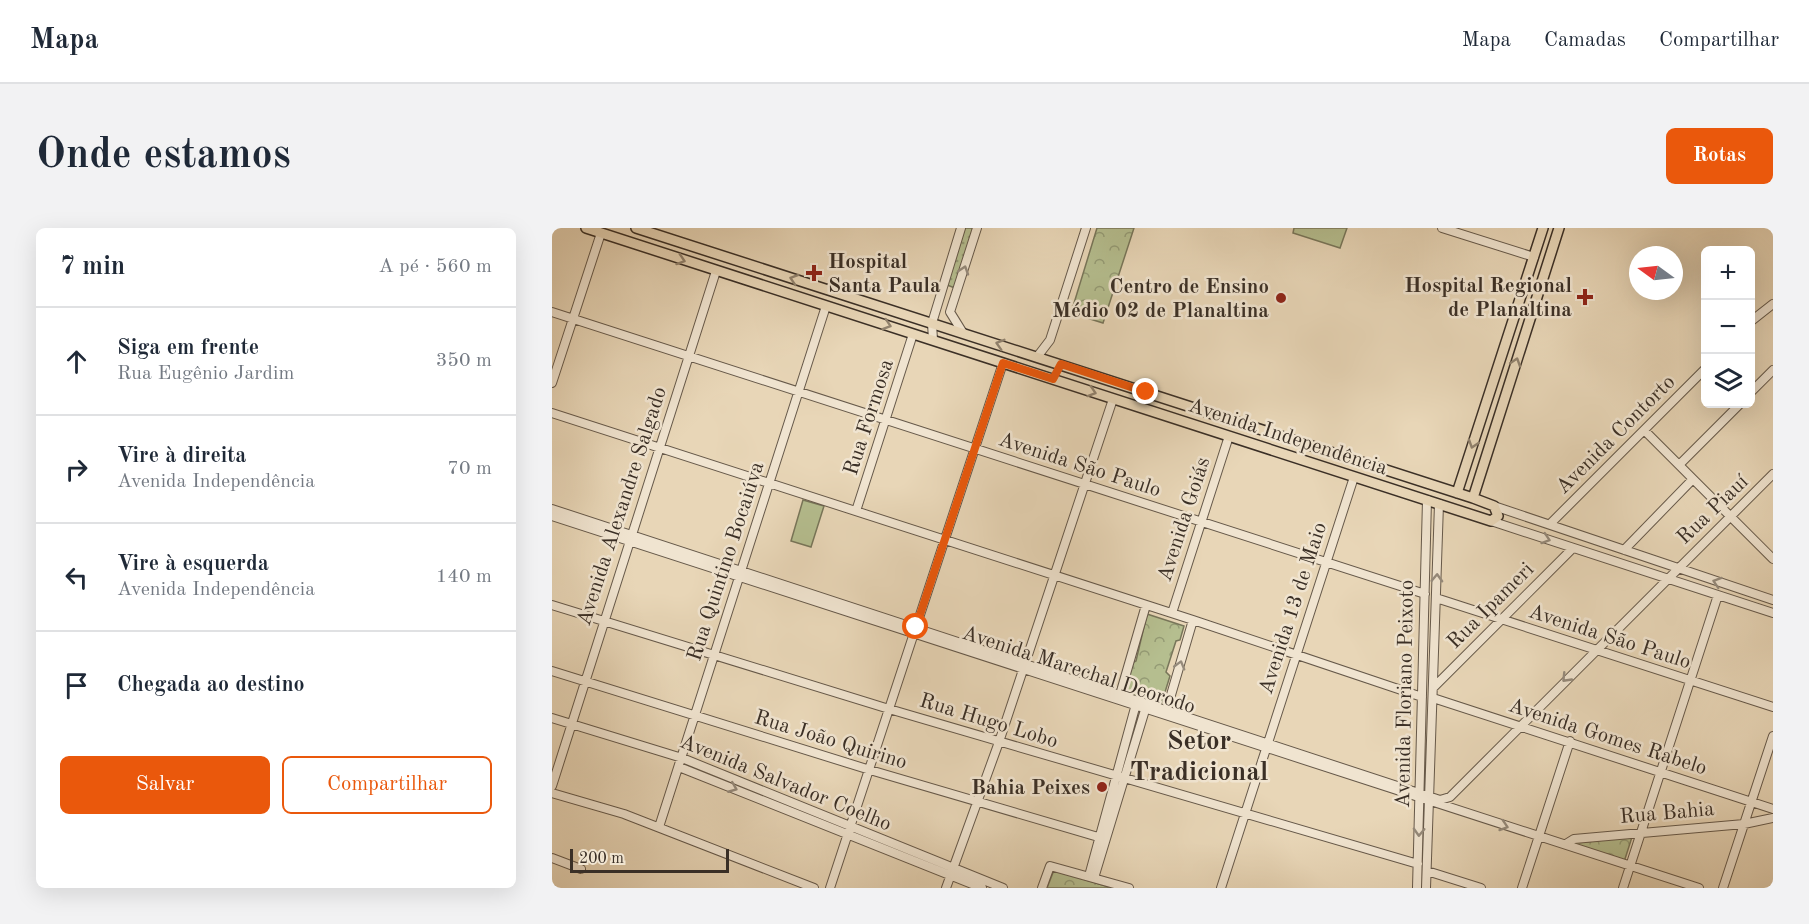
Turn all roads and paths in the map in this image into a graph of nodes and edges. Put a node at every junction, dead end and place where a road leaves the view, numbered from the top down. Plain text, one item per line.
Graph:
1 (586, 228) edge
2 (636, 228) edge
3 (962, 228) edge
4 (977, 228) edge
5 (1086, 228) edge
6 (1442, 228) edge
7 (1543, 228) edge
8 (1559, 228) edge
9 (601, 233) junction
10 (652, 233) junction
11 (666, 238) junction
12 (646, 249) junction
13 (661, 254) junction
14 (1534, 257) junction
15 (716, 271) junction
16 (944, 286) junction
17 (957, 291) junction
18 (849, 297) junction
19 (859, 301) junction
20 (1773, 304) edge
21 (826, 306) junction
22 (839, 309) junction
23 (552, 312) edge
24 (854, 314) junction
25 (1755, 318) edge
26 (573, 319) junction
27 (1513, 320) junction
28 (1529, 320) junction
29 (932, 323) junction
30 (963, 333) junction
31 (913, 334) junction
32 (933, 340) junction
33 (689, 356) junction
34 (1037, 357) junction
35 (1003, 363) junction
36 (1061, 364) junction
37 (1073, 368) junction
38 (1773, 370) edge
39 (1701, 373) edge
40 (1053, 379) junction
41 (552, 383) edge
42 (1064, 383) junction
43 (1492, 386) junction
44 (1755, 388) edge
45 (1507, 390) junction
46 (798, 392) junction
47 (1113, 399) junction
48 (1736, 408) edge
49 (552, 413) edge
50 (886, 420) junction
51 (1481, 420) junction
52 (1496, 426) junction
53 (1645, 431) junction
54 (1274, 435) junction
55 (1229, 436) junction
56 (1289, 440) junction
57 (659, 447) junction
58 (1266, 447) junction
59 (974, 448) junction
60 (1286, 455) junction
61 (1679, 465) junction
62 (1464, 470) junction
63 (1393, 473) junction
64 (1773, 474) edge
65 (1480, 476) junction
66 (1354, 477) junction
67 (1693, 479) junction
68 (1414, 480) junction
69 (768, 483) junction
70 (1085, 484) junction
71 (1389, 488) junction
72 (1457, 493) junction
73 (1409, 494) junction
74 (1473, 498) junction
75 (1427, 500) junction
76 (1439, 504) junction
77 (1494, 506) junction
78 (552, 509) edge
79 (856, 512) junction
80 (1514, 512) junction
81 (552, 516) edge
82 (1730, 516) junction
83 (1491, 521) junction
84 (1201, 522) junction
85 (1550, 524) junction
86 (1509, 526) junction
87 (630, 538) junction
88 (1589, 538) junction
89 (945, 540) junction
90 (1574, 548) junction
91 (1426, 549) junction
92 (1438, 551) junction
93 (1583, 551) junction
94 (1627, 551) junction
95 (1773, 559) edge
96 (1326, 563) junction
97 (1624, 564) junction
98 (1676, 569) junction
99 (739, 573) junction
100 (1055, 575) junction
101 (1668, 578) junction
102 (1425, 594) junction
103 (1718, 595) junction
104 (1436, 598) junction
105 (1773, 600) edge
106 (552, 605) edge
107 (1146, 605) junction
108 (1172, 613) junction
109 (1773, 613) edge
110 (1501, 619) junction
111 (1193, 620) junction
112 (603, 622) junction
113 (915, 631) junction
114 (1424, 632) junction
115 (1434, 632) junction
116 (1423, 649) junction
117 (1434, 649) junction
118 (1594, 650) junction
119 (1296, 654) junction
120 (713, 656) junction
121 (1025, 667) junction
122 (552, 671) edge
123 (584, 681) junction
124 (1690, 681) junction
125 (1433, 688) junction
126 (1422, 697) junction
127 (1119, 698) junction
128 (1432, 698) junction
129 (1137, 703) junction
130 (1773, 707) edge
131 (890, 709) junction
132 (1145, 710) junction
133 (1166, 713) junction
134 (695, 716) junction
135 (552, 718) edge
136 (1420, 721) junction
137 (570, 724) junction
138 (1430, 724) junction
139 (1520, 726) junction
140 (1773, 736) edge
141 (1569, 741) junction
142 (999, 742) junction
143 (1419, 743) junction
144 (1430, 743) junction
145 (1266, 746) junction
146 (682, 758) junction
147 (679, 767) junction
148 (870, 771) junction
149 (1661, 771) junction
150 (1119, 778) junction
151 (552, 786) edge
152 (552, 793) edge
153 (1420, 795) junction
154 (1429, 799) junction
155 (1752, 801) junction
156 (978, 803) junction
157 (1773, 808) edge
158 (1245, 814) junction
159 (1773, 818) edge
160 (1744, 824) junction
161 (659, 828) junction
162 (850, 830) junction
163 (1641, 832) junction
164 (1539, 837) junction
165 (1102, 838) junction
166 (1566, 844) junction
167 (552, 858) edge
168 (1418, 864) junction
169 (1630, 866) junction
170 (581, 869) dead end
171 (1427, 871) junction
172 (952, 872) junction
173 (1092, 877) junction
174 (1118, 886) edge
175 (814, 888) edge
176 (830, 888) edge
177 (946, 888) edge
178 (982, 888) edge
179 (1003, 888) edge
180 (1042, 888) edge
181 (1129, 888) edge
182 (1221, 888) edge
183 (1417, 888) edge
184 (1426, 888) edge
185 (1481, 888) edge
186 (1522, 888) edge
187 (1623, 888) edge
188 (1699, 888) edge
189 (1723, 888) edge

1 - 9 main road, Avenida Independência
2 - 10 main road, Avenida Independência
3 - 16 street
17 -> 4 street
5 - 34 street
6 - 14 street
7 - 14 main road
8 - 28 main road
9 - 12 main road, Avenida Independência
9 - 26 street
10 - 11 main road, Avenida Independência
10 - 12 main road
11 - 13 main road
18 -> 11 main road, Avenida Independência
12 - 13 main road, Avenida Independência
13 -> 15 main road, Avenida Independência
14 - 27 main road
15 - 21 main road, Avenida Independência
15 - 33 street, Avenida Alexandre Salgado
16 - 17 street
16 - 29 street
17 - 30 street
18 - 19 main road, Avenida Independência
18 - 22 main road
19 - 24 main road
19 - 29 main road, Avenida Independência
20 - 25 street
21 - 22 main road, Avenida Independência
21 - 46 street, Rua Quintino Bocaiúva
22 - 24 main road, Avenida Independência
23 - 26 street, Avenida São Paulo
24 -> 31 main road, Avenida Independência
26 - 33 street, Avenida São Paulo
26 - 41 street
27 - 28 main road
27 - 43 main road
45 -> 28 main road
29 - 30 main road, Avenida Independência
29 - 32 street
34 -> 30 main road, Avenida Independência
31 - 32 main road, Avenida Independência
31 - 50 street, Rua Formosa
32 - 35 main road, Avenida Independência
33 - 46 street, Avenida São Paulo
33 - 57 street, Avenida Alexandre Salgado
34 - 36 main road, Avenida Independência
35 - 40 main road, Avenida Independência
35 - 59 street
36 - 37 main road, Avenida Independência
36 - 40 main road
37 - 42 main road
37 - 54 main road, Avenida Independência
38 - 44 street
39 - 53 street, Avenida Contorto
40 - 42 main road, Avenida Independência
42 -> 47 main road, Avenida Independência
43 - 45 main road
43 - 51 main road
45 - 52 main road
46 - 50 street, Avenida São Paulo
46 - 69 street, Rua Quintino Bocaiúva
47 - 55 main road, Avenida Independência
47 - 70 street
48 - 61 street
49 - 57 street
50 - 59 street, Avenida São Paulo
50 - 79 street, Rua Formosa
51 - 52 main road
51 -> 62 main road
52 - 65 main road
53 - 61 street
53 - 85 street, Avenida Contorto
54 - 56 main road, Avenida Independência
54 - 58 main road
55 - 58 main road, Avenida Independência
55 - 84 street, Avenida Goiás
56 - 60 main road
56 - 63 main road, Avenida Independência
57 - 69 street
57 - 87 street, Avenida Alexandre Salgado
58 - 60 main road, Avenida Independência
59 - 70 street, Avenida São Paulo
59 - 89 street
60 - 66 main road, Avenida Independência
61 - 67 street
62 - 65 main road
62 - 72 main road
63 - 68 main road, Avenida Independência
63 - 71 main road
64 - 82 street, Rua Piauí
65 - 74 main road
66 - 71 main road, Avenida Independência
66 - 96 street, Avenida 13 de Maio
67 - 82 street
67 - 94 street
68 - 72 main road, Avenida Independência
68 - 73 main road
69 - 79 street
69 - 99 street, Rua Quintino Bocaiúva
70 - 84 street, Avenida São Paulo
70 - 100 street
71 - 73 main road, Avenida Independência
72 - 74 main road, Avenida Independência
73 - 75 main road, Avenida Independência
74 - 77 main road, Avenida Independência
75 - 76 main road, Avenida Independência
75 - 91 street, Avenida Floriano Peixoto
76 - 83 main road, Avenida Independência
76 - 92 street, Avenida Floriano Peixoto
77 - 80 street, Avenida Independência
77 - 83 main road
78 - 87 street, Avenida Marechal Deorodo
79 - 89 street
80 - 85 street, Avenida Independência
80 - 86 street
81 - 87 street, Avenida Marechal Deorodo
82 - 95 street
82 - 98 street, Rua Piauí
83 - 86 street, Avenida Independência
84 - 96 street, Avenida São Paulo
84 - 108 street, Avenida Goiás
85 - 88 street, Avenida Independência
86 -> 90 street, Avenida Independência
87 - 99 street, Avenida Marechal Deorodo
87 - 112 street, Avenida Alexandre Salgado
88 - 93 street
88 - 94 street, Avenida Independência
89 - 100 street
89 - 113 street
90 - 93 street, Avenida Independência
90 - 110 street, Rua Ipameri
91 - 92 street
91 - 102 street, Avenida Floriano Peixoto
104 -> 92 street, Avenida Floriano Peixoto
93 - 97 street, Avenida Independência
94 - 97 street
94 - 98 street, Avenida Independência
96 - 102 street, Avenida São Paulo
96 - 119 street, Avenida 13 de Maio
97 - 101 street, Avenida Independência
98 - 101 street, Rua Piauí
105 -> 98 street, Avenida Independência
99 - 113 street, Avenida Marechal Deorodo
99 - 120 street, Rua Quintino Bocaiúva
100 - 107 street
100 - 121 street
101 - 103 street, Avenida Independência
101 - 118 street
102 - 114 street, Avenida Floriano Peixoto
103 - 109 street, Avenida Independência
103 - 124 street
104 - 110 street, Avenida São Paulo
104 - 115 street, Avenida Floriano Peixoto
106 - 112 street, Rua Hugo Lobo
107 - 108 street
107 - 127 street
108 - 111 street
110 - 118 street, Avenida São Paulo
110 - 125 street, Rua Ipameri
111 - 119 street
133 -> 111 street
112 - 120 street, Rua Hugo Lobo
112 - 123 street, Avenida Alexandre Salgado
113 - 121 street, Avenida Marechal Deorodo
113 - 131 street
114 - 115 street
114 - 116 street, Avenida Floriano Peixoto
115 - 117 street, Avenida Floriano Peixoto
116 - 117 street
116 - 126 street, Avenida Floriano Peixoto
117 - 125 street, Avenida Floriano Peixoto
118 - 124 street, Avenida São Paulo
118 -> 139 street
119 - 126 street
119 - 145 street, Avenida 13 de Maio
120 - 131 street, Rua Hugo Lobo
120 - 134 street, Rua Quintino Bocaiúva
121 - 127 street, Avenida Marechal Deorodo
121 - 142 street
122 - 123 street, Rua João Quirino
123 - 134 street, Rua João Quirino
123 - 137 street, Avenida Alexandre Salgado
124 - 130 street, Avenida São Paulo
124 - 149 street
125 - 128 street, Avenida Floriano Peixoto
126 - 136 street, Avenida Floriano Peixoto
127 - 129 street, Avenida Marechal Deorodo
128 - 138 street, Avenida Floriano Peixoto
128 - 139 street, Avenida Gomes Rabelo
129 - 132 street, Avenida Marechal Deorodo
129 - 133 street, Avenida Marechal Deorodo
129 - 150 street
131 - 142 street, Rua Hugo Lobo
131 - 148 street
132 - 133 street, Avenida Marechal Deorodo
132 - 150 street
133 - 145 street, Avenida Marechal Deorodo
134 - 146 street, Rua Quintino Bocaiúva
134 - 148 street, Rua João Quirino
135 - 137 street, Avenida Salvador Coelho
136 - 138 street
136 - 143 street, Avenida Floriano Peixoto
137 - 146 street, Avenida Salvador Coelho
137 - 151 street, Avenida Alexandre Salgado
138 - 144 street, Avenida Floriano Peixoto
139 - 141 street, Avenida Gomes Rabelo
139 - 154 street, Avenida Marechal Deorodo
140 - 155 street
141 - 149 street, Avenida Gomes Rabelo
141 - 164 street
142 - 150 street, Rua Hugo Lobo
142 - 156 street
143 - 144 street
143 - 153 street, Avenida Floriano Peixoto
144 - 154 street, Avenida Floriano Peixoto
145 - 153 street, Avenida Marechal Deorodo
145 - 158 street, Avenida 13 de Maio
146 - 147 street, Rua Quintino Bocaiúva
146 - 162 street, Avenida Salvador Coelho
147 - 161 street, Rua Quintino Bocaiúva
147 -> 162 street, Avenida Salvador Coelho
148 - 156 street, Rua João Quirino
148 - 162 street
149 - 155 street, Avenida Gomes Rabelo
149 - 163 street
150 - 158 street, Rua Hugo Lobo
150 - 165 street
152 - 161 street
153 - 154 street, Avenida Marechal Deorodo
153 -> 168 street, Avenida Floriano Peixoto
154 -> 164 street, Avenida Marechal Deorodo
154 - 171 street, Avenida Floriano Peixoto
155 - 157 street, Avenida Gomes Rabelo
155 - 160 street
156 - 165 street, Rua João Quirino
156 - 172 street
158 - 168 street, Rua Hugo Lobo
158 - 182 street, Avenida 13 de Maio
159 - 160 street, Rua Bahia
160 - 163 street, Rua Bahia
160 - 189 street
161 - 175 street
162 - 172 street, Avenida Salvador Coelho
162 - 176 street
163 - 166 street, Rua Bahia
163 - 169 street
164 - 166 street, Avenida Marechal Deorodo
164 - 186 street
165 - 173 street
166 - 169 street, Avenida Marechal Deorodo
167 - 170 street
168 - 183 street, Avenida Floriano Peixoto
169 - 187 street
169 - 188 street, Avenida Marechal Deorodo
171 - 184 street, Avenida Floriano Peixoto
171 - 185 street
172 - 177 street
172 - 178 street, Avenida Salvador Coelho
172 - 179 street, Avenida Salvador Coelho
173 - 174 street
173 - 180 street
174 - 181 street

